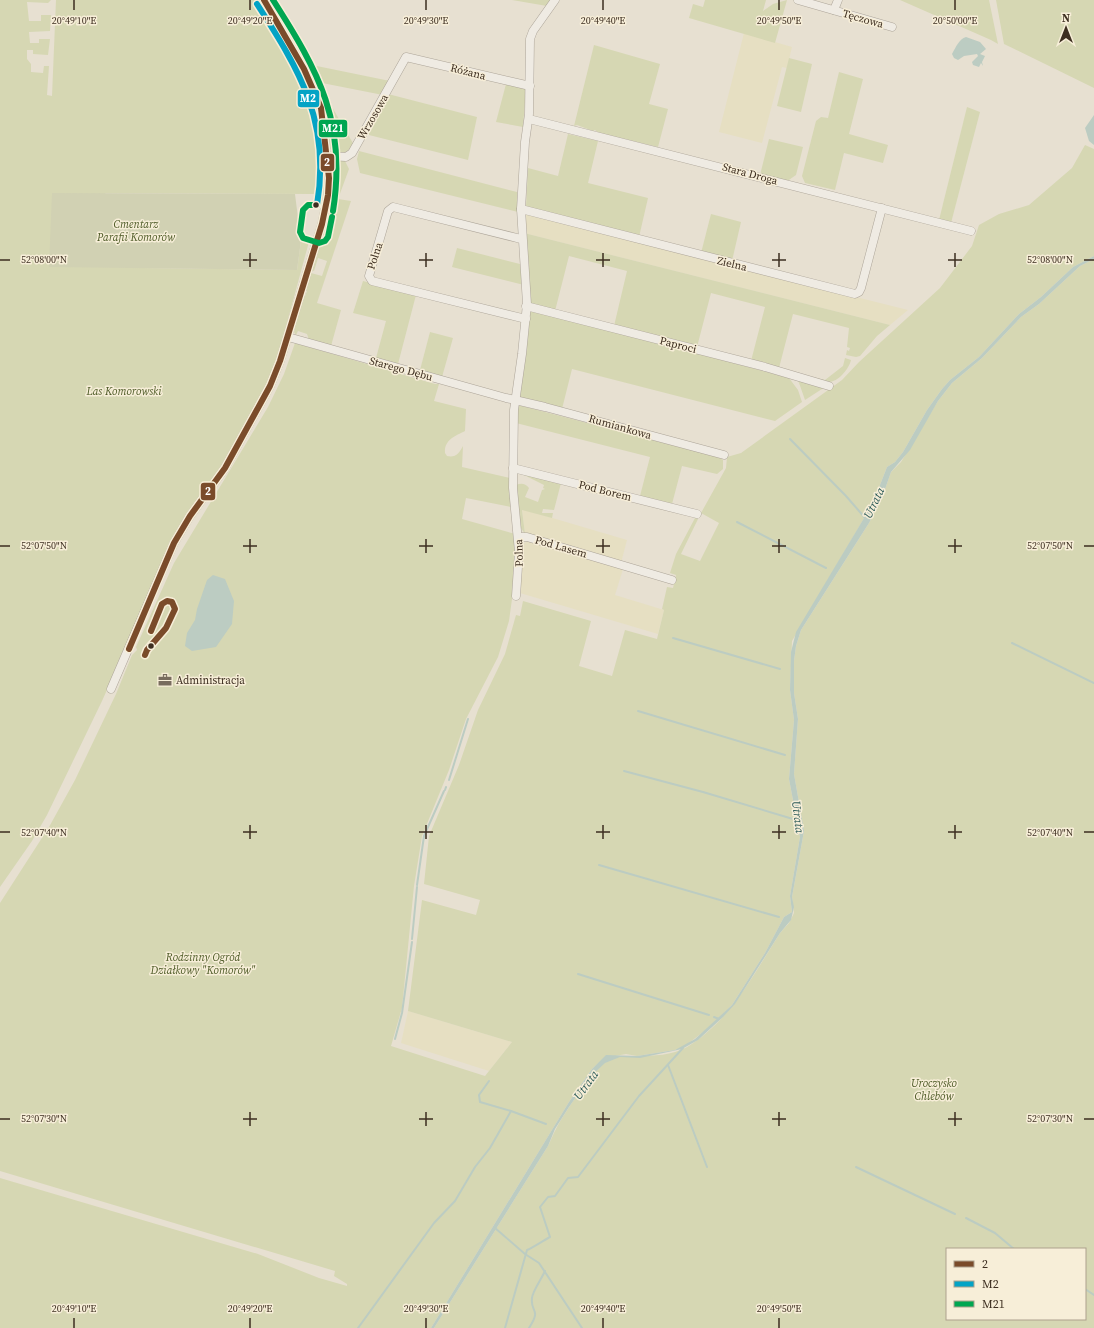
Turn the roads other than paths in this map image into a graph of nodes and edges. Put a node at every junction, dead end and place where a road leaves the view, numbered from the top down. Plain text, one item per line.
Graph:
1 (264, 0) edge
2 (555, 0) edge
3 (798, 0) edge
4 (838, 0) edge
5 (834, 10) junction
6 (892, 27) dead end
7 (406, 57) joint
8 (530, 86) junction
9 (529, 119) junction
10 (327, 156) junction
11 (882, 208) junction
12 (521, 209) junction
13 (971, 231) dead end
14 (521, 239) junction
15 (526, 306) junction
16 (526, 319) junction
17 (288, 337) junction
18 (829, 386) dead end
19 (515, 400) junction
20 (724, 455) dead end
21 (513, 468) junction
22 (697, 514) dead end
23 (519, 537) junction
24 (672, 580) dead end
25 (516, 596) dead end
26 (111, 689) dead end

1 - 10 street
2 - 8 street, Polna
3 - 5 street, Tęczowa
4 - 5 street, Tęczowa
5 - 6 street, Tęczowa
7 - 8 street, Różana
7 - 10 street, Wrzosowa
8 - 9 street, Polna
9 - 11 street, Stara Droga
9 - 12 street, Polna
10 - 17 street
11 - 12 street, Zielna
11 - 13 street, Stara Droga
12 - 14 street, Polna
14 - 15 street, Polna
14 - 16 street, Polna
15 - 16 street, Polna
15 - 18 street, Paproci
16 - 19 street, Polna
17 - 19 street, Starego Dębu
17 - 26 street
19 - 20 street, Rumiankowa
19 - 21 street, Polna
21 - 22 street, Pod Borem
21 - 23 street, Polna
23 - 24 street, Pod Lasem
23 - 25 street, Polna

